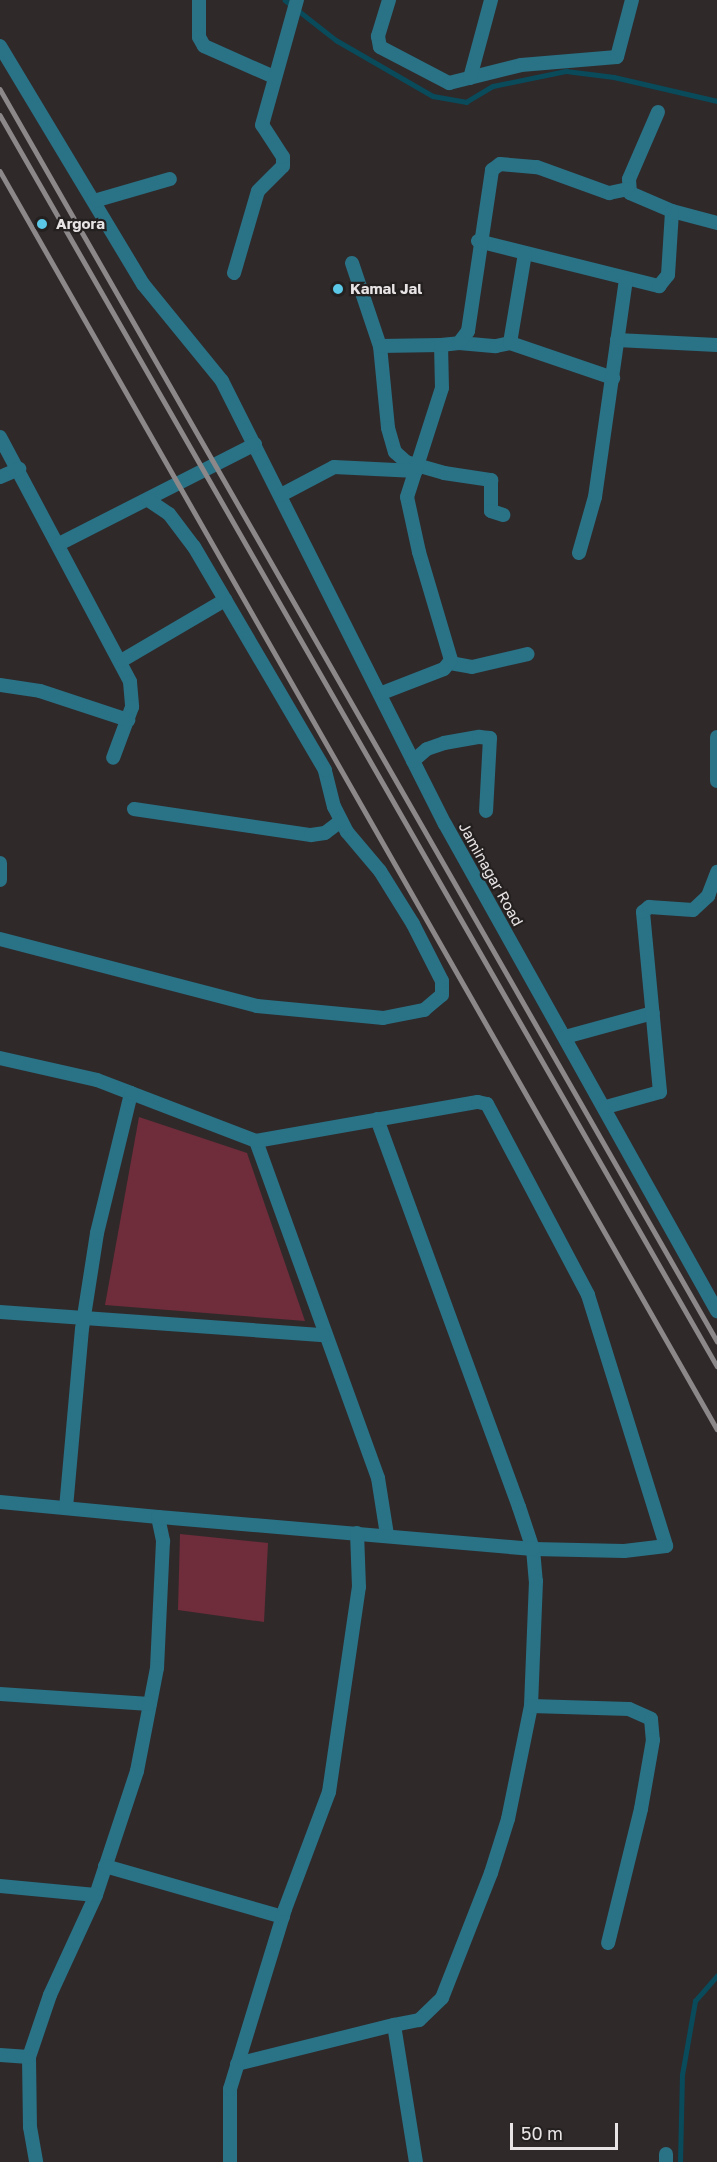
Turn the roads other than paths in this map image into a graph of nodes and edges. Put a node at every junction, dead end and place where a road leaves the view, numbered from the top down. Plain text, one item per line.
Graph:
1 (199, 0) edge
2 (297, 0) edge
3 (389, 0) edge
4 (491, 0) edge
5 (632, 0) edge
6 (0, 46) edge
7 (274, 77) junction
8 (470, 78) junction
9 (658, 112) dead end
10 (170, 179) dead end
11 (628, 189) junction
12 (94, 201) junction
13 (672, 211) junction
14 (717, 223) edge
15 (478, 241) junction
16 (525, 253) junction
17 (352, 263) dead end
18 (234, 273) dead end
19 (626, 280) junction
20 (617, 340) junction
21 (459, 342) junction
22 (510, 342) junction
23 (441, 345) junction
24 (717, 345) edge
25 (380, 346) junction
26 (613, 378) junction
27 (0, 437) edge
28 (255, 444) junction
29 (417, 468) junction
30 (19, 469) junction
31 (0, 477) edge
32 (281, 495) junction
33 (148, 500) junction
34 (503, 515) dead end
35 (57, 541) junction
36 (579, 553) dead end
37 (225, 600) junction
38 (528, 654) dead end
39 (121, 661) junction
40 (450, 663) junction
41 (0, 685) edge
42 (382, 693) junction
43 (128, 720) junction
44 (717, 736) edge
45 (113, 758) dead end
46 (413, 761) junction
47 (717, 781) edge
48 (134, 809) dead end
49 (486, 811) dead end
50 (341, 821) junction
51 (0, 864) edge
52 (717, 872) edge
53 (0, 880) edge
54 (0, 939) edge
55 (653, 1013) junction
56 (565, 1037) junction
57 (0, 1058) edge
58 (131, 1093) junction
59 (606, 1107) junction
60 (377, 1119) junction
61 (256, 1141) junction
62 (717, 1311) edge
63 (0, 1312) edge
64 (83, 1320) junction
65 (324, 1335) junction
66 (0, 1502) edge
67 (66, 1508) junction
68 (158, 1517) junction
69 (357, 1533) junction
70 (387, 1535) junction
71 (533, 1549) junction
72 (0, 1694) edge
73 (150, 1704) junction
74 (531, 1706) junction
75 (105, 1866) junction
76 (0, 1886) edge
77 (96, 1895) junction
78 (283, 1917) junction
79 (608, 1943) dead end
80 (394, 2025) junction
81 (0, 2055) edge
82 (30, 2057) junction
83 (237, 2064) junction
84 (36, 2162) edge
85 (230, 2162) edge
86 (416, 2162) edge

1 - 7 street
2 - 7 street
3 - 8 street
4 - 8 street
5 - 8 street
6 - 12 street, Jaminagar Road
7 - 18 street
9 - 11 street
10 - 12 street
11 - 13 street
11 - 15 street
12 - 28 street, Jaminagar Road
13 - 14 street
13 - 19 street
15 - 16 street
15 - 21 street
16 - 19 street
16 - 22 street
17 - 25 street
19 - 20 street
20 - 24 street
20 - 26 street
21 - 22 street
21 - 23 street
22 - 26 street
23 - 25 street
23 - 29 street
25 - 29 street
26 - 36 street
27 - 30 street
28 - 32 street, Jaminagar Road
28 - 33 street
29 - 32 street
29 - 34 street
29 - 40 street
30 - 31 street
30 - 35 street
32 - 42 street, Jaminagar Road
33 - 35 street
33 - 37 street
35 - 39 street
37 - 39 street
37 - 50 street
38 - 40 street
39 - 43 street
40 - 42 street
41 - 43 street
42 - 46 street, Jaminagar Road
43 - 45 street
44 - 47 street
46 - 49 street
46 - 56 street, Jaminagar Road
48 - 50 street
50 - 54 street
51 - 53 street
52 - 55 street
55 - 56 street
55 - 59 street
56 - 59 street, Jaminagar Road
57 - 58 street
58 - 61 street
58 - 64 street
59 - 62 street, Jaminagar Road
60 - 61 street
60 - 71 street
60 - 71 street
61 - 65 street
63 - 64 street
64 - 65 street
64 - 67 street
65 - 70 street
66 - 67 street
67 - 68 street
68 - 69 street
68 - 73 street
69 - 70 street
69 - 78 street
70 - 71 street
71 - 74 street
72 - 73 street
73 - 75 street
74 - 79 street
74 - 80 street
75 - 77 street
75 - 78 street
76 - 77 street
77 - 82 street
78 - 83 street
80 - 83 street
80 - 86 street
81 - 82 street
82 - 84 street
83 - 85 street

